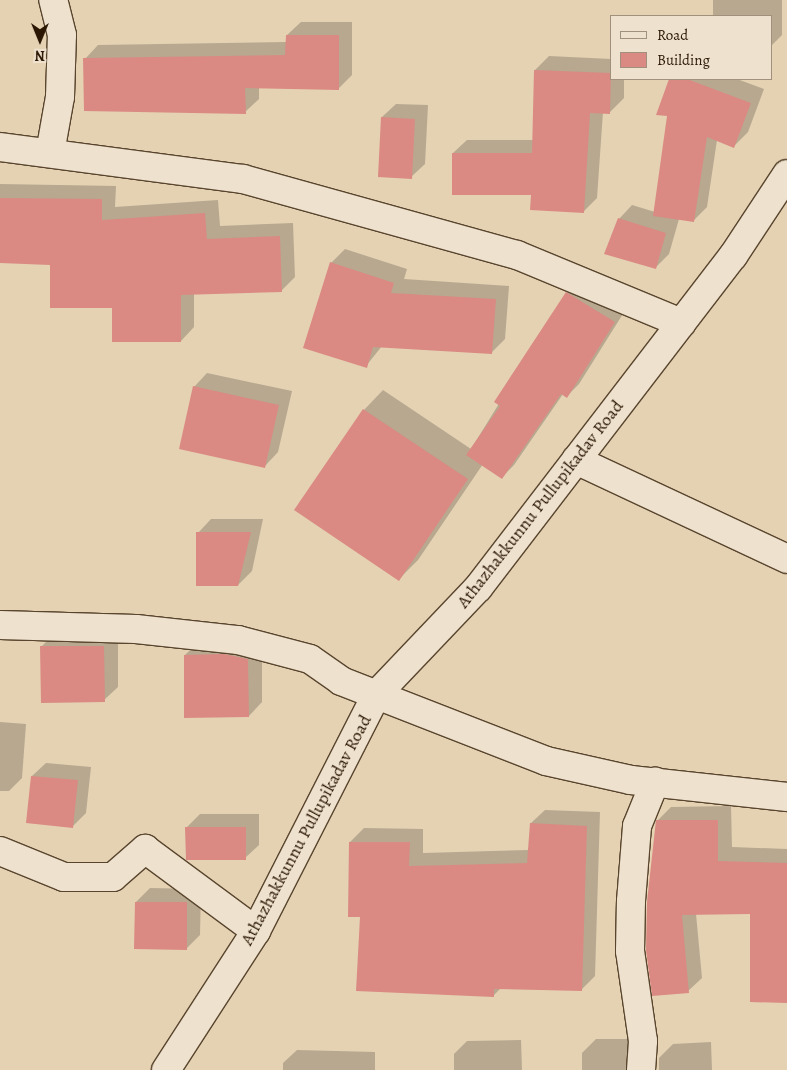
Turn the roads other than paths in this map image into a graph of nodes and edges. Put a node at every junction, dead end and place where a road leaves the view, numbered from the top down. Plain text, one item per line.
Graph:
1 (53, 0) edge
2 (0, 146) edge
3 (50, 154) junction
4 (787, 174) edge
5 (681, 323) junction
6 (576, 460) junction
7 (787, 559) edge
8 (0, 625) edge
9 (376, 695) junction
10 (655, 782) junction
11 (787, 797) edge
12 (0, 851) edge
13 (256, 931) junction
14 (166, 1070) edge
15 (641, 1070) edge

1 - 3 street
2 - 3 street
3 - 5 street
4 - 5 street, Athazhakkunnu Pullupikadav Road
5 - 6 street, Athazhakkunnu Pullupikadav Road
6 - 7 street
6 - 9 street, Athazhakkunnu Pullupikadav Road
8 - 9 street
9 - 10 street
9 - 13 street, Athazhakkunnu Pullupikadav Road
10 - 11 street
10 - 15 street
12 - 13 street
13 - 14 street, Athazhakkunnu Pullupikadav Road

